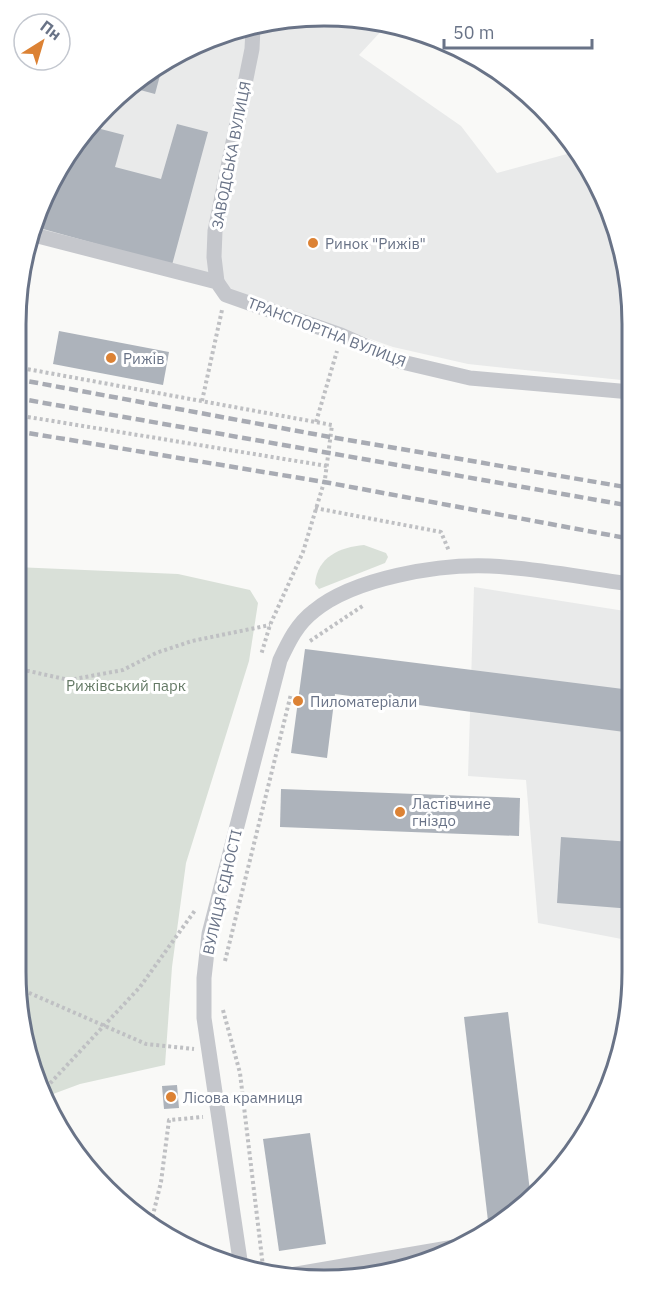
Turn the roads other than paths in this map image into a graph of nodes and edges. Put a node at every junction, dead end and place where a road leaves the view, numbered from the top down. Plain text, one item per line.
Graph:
1 (253, 34) edge
2 (39, 236) edge
3 (221, 289) junction
4 (622, 391) edge
5 (622, 583) edge
6 (430, 1251) edge
7 (240, 1258) edge
8 (320, 1270) edge

1 - 3 street, ЗАВОДСЬКА ВУЛИЦЯ
2 - 3 street, ТРАНСПОРТНА ВУЛИЦЯ
3 - 4 street, ТРАНСПОРТНА ВУЛИЦЯ
5 - 7 street, ВУЛИЦЯ ЄДНОСТІ
6 - 8 street

